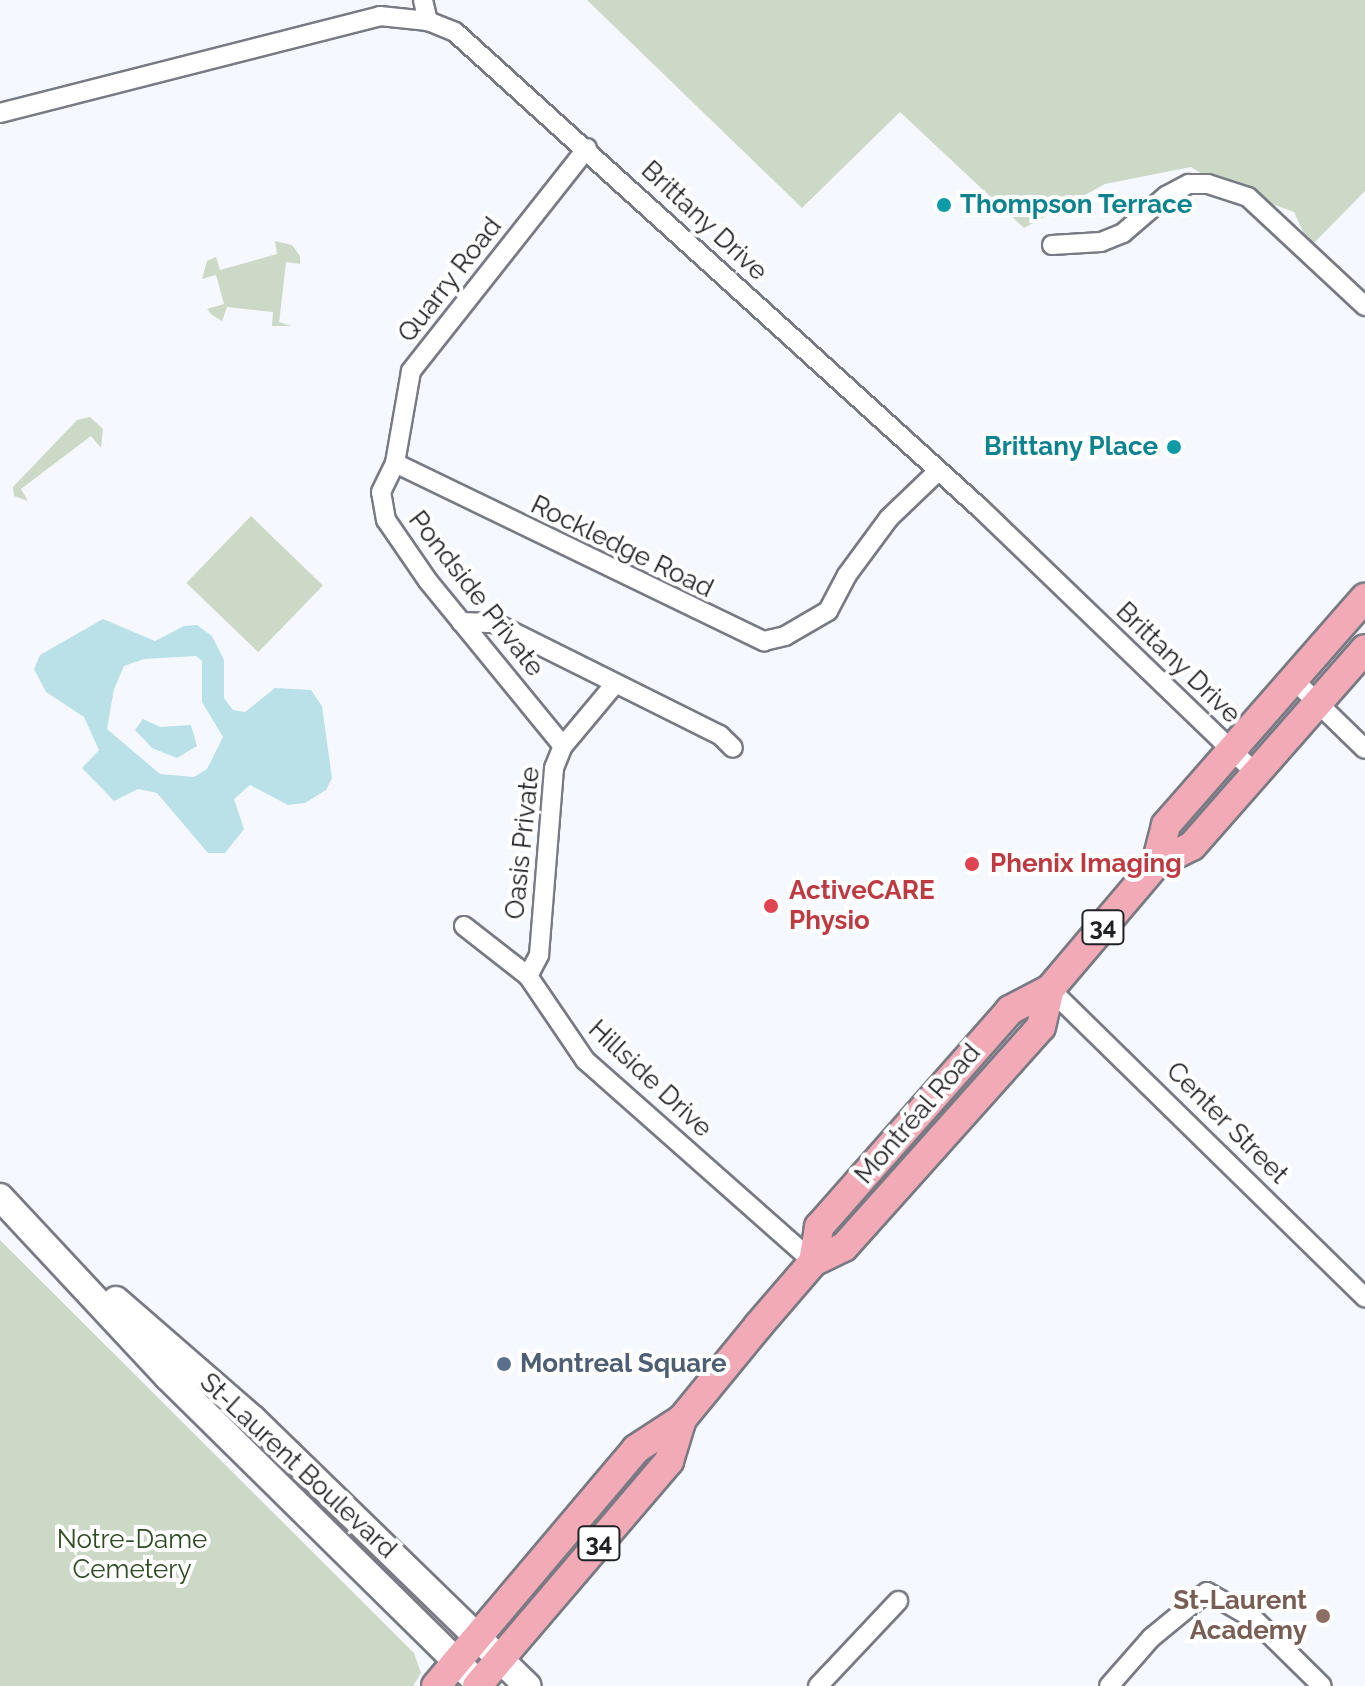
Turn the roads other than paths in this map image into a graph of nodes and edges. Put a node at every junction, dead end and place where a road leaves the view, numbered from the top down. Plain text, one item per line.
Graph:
1 (423, 0) edge
2 (428, 21) junction
3 (0, 113) edge
4 (587, 148) junction
5 (1052, 245) dead end
6 (1365, 306) edge
7 (395, 463) junction
8 (938, 471) junction
9 (1365, 598) edge
10 (461, 622) junction
11 (1365, 649) edge
12 (1293, 679) junction
13 (614, 685) junction
14 (1321, 703) junction
15 (563, 746) junction
16 (733, 748) dead end
17 (1365, 749) edge
18 (1231, 750) junction
19 (1256, 774) junction
20 (1156, 864) junction
21 (464, 926) dead end
22 (528, 976) junction
23 (1050, 989) junction
24 (0, 1197) edge
25 (60, 1256) junction
26 (813, 1262) junction
27 (1365, 1297) edge
28 (682, 1419) junction
29 (323, 1489) junction
30 (303, 1510) junction
31 (898, 1601) dead end
32 (478, 1636) junction
33 (500, 1659) junction
34 (457, 1661) junction
35 (478, 1685) edge
36 (436, 1686) edge
37 (528, 1686) edge
38 (818, 1686) edge
39 (1109, 1686) edge
40 (1322, 1686) edge

1 - 2 street
2 - 3 street, Brittany Drive
2 - 4 street, Brittany Drive
4 - 7 street, Quarry Road
4 - 8 street, Brittany Drive
5 - 6 street
7 - 8 street, Rockledge Road
7 - 10 street, Pondside Private
8 - 18 street, Brittany Drive
9 - 12 main road, Montréal Road / 34
10 - 13 street
10 - 15 street, Pondside Private
11 - 14 main road, Montréal Road / 34
12 - 14 street
12 - 18 main road, Montréal Road / 34
13 - 15 street, Oasis Private
13 - 16 street
14 - 17 street
14 - 19 main road, Montréal Road / 34
15 - 22 street, Oasis Private
18 - 19 street, Brittany Drive
18 - 20 main road, Montréal Road / 34
19 - 20 main road, Montréal Road / 34
20 - 23 main road, Montréal Road / 34
21 - 22 street, Hillside Drive
22 - 26 street, Hillside Drive
23 - 26 main road, Montréal Road / 34
23 - 27 street, Center Street
24 - 25 main road, St-Laurent Boulevard
25 - 29 main road, St-Laurent Boulevard
25 - 30 main road, St-Laurent Boulevard
26 - 28 main road, Montréal Road / 34
28 - 32 main road, Montréal Road / 34
28 - 33 main road, Montréal Road / 34
29 - 30 main road
29 - 32 main road, St-Laurent Boulevard
30 - 34 main road, St-Laurent Boulevard
31 - 38 street
32 - 33 main road, St-Laurent Boulevard
32 - 34 main road, Montréal Road / 34
33 - 35 main road, Montréal Road / 34
33 - 37 main road, St-Laurent Boulevard
34 - 35 main road, St-Laurent Boulevard
34 - 36 main road, Montréal Road / 34
39 - 40 street

